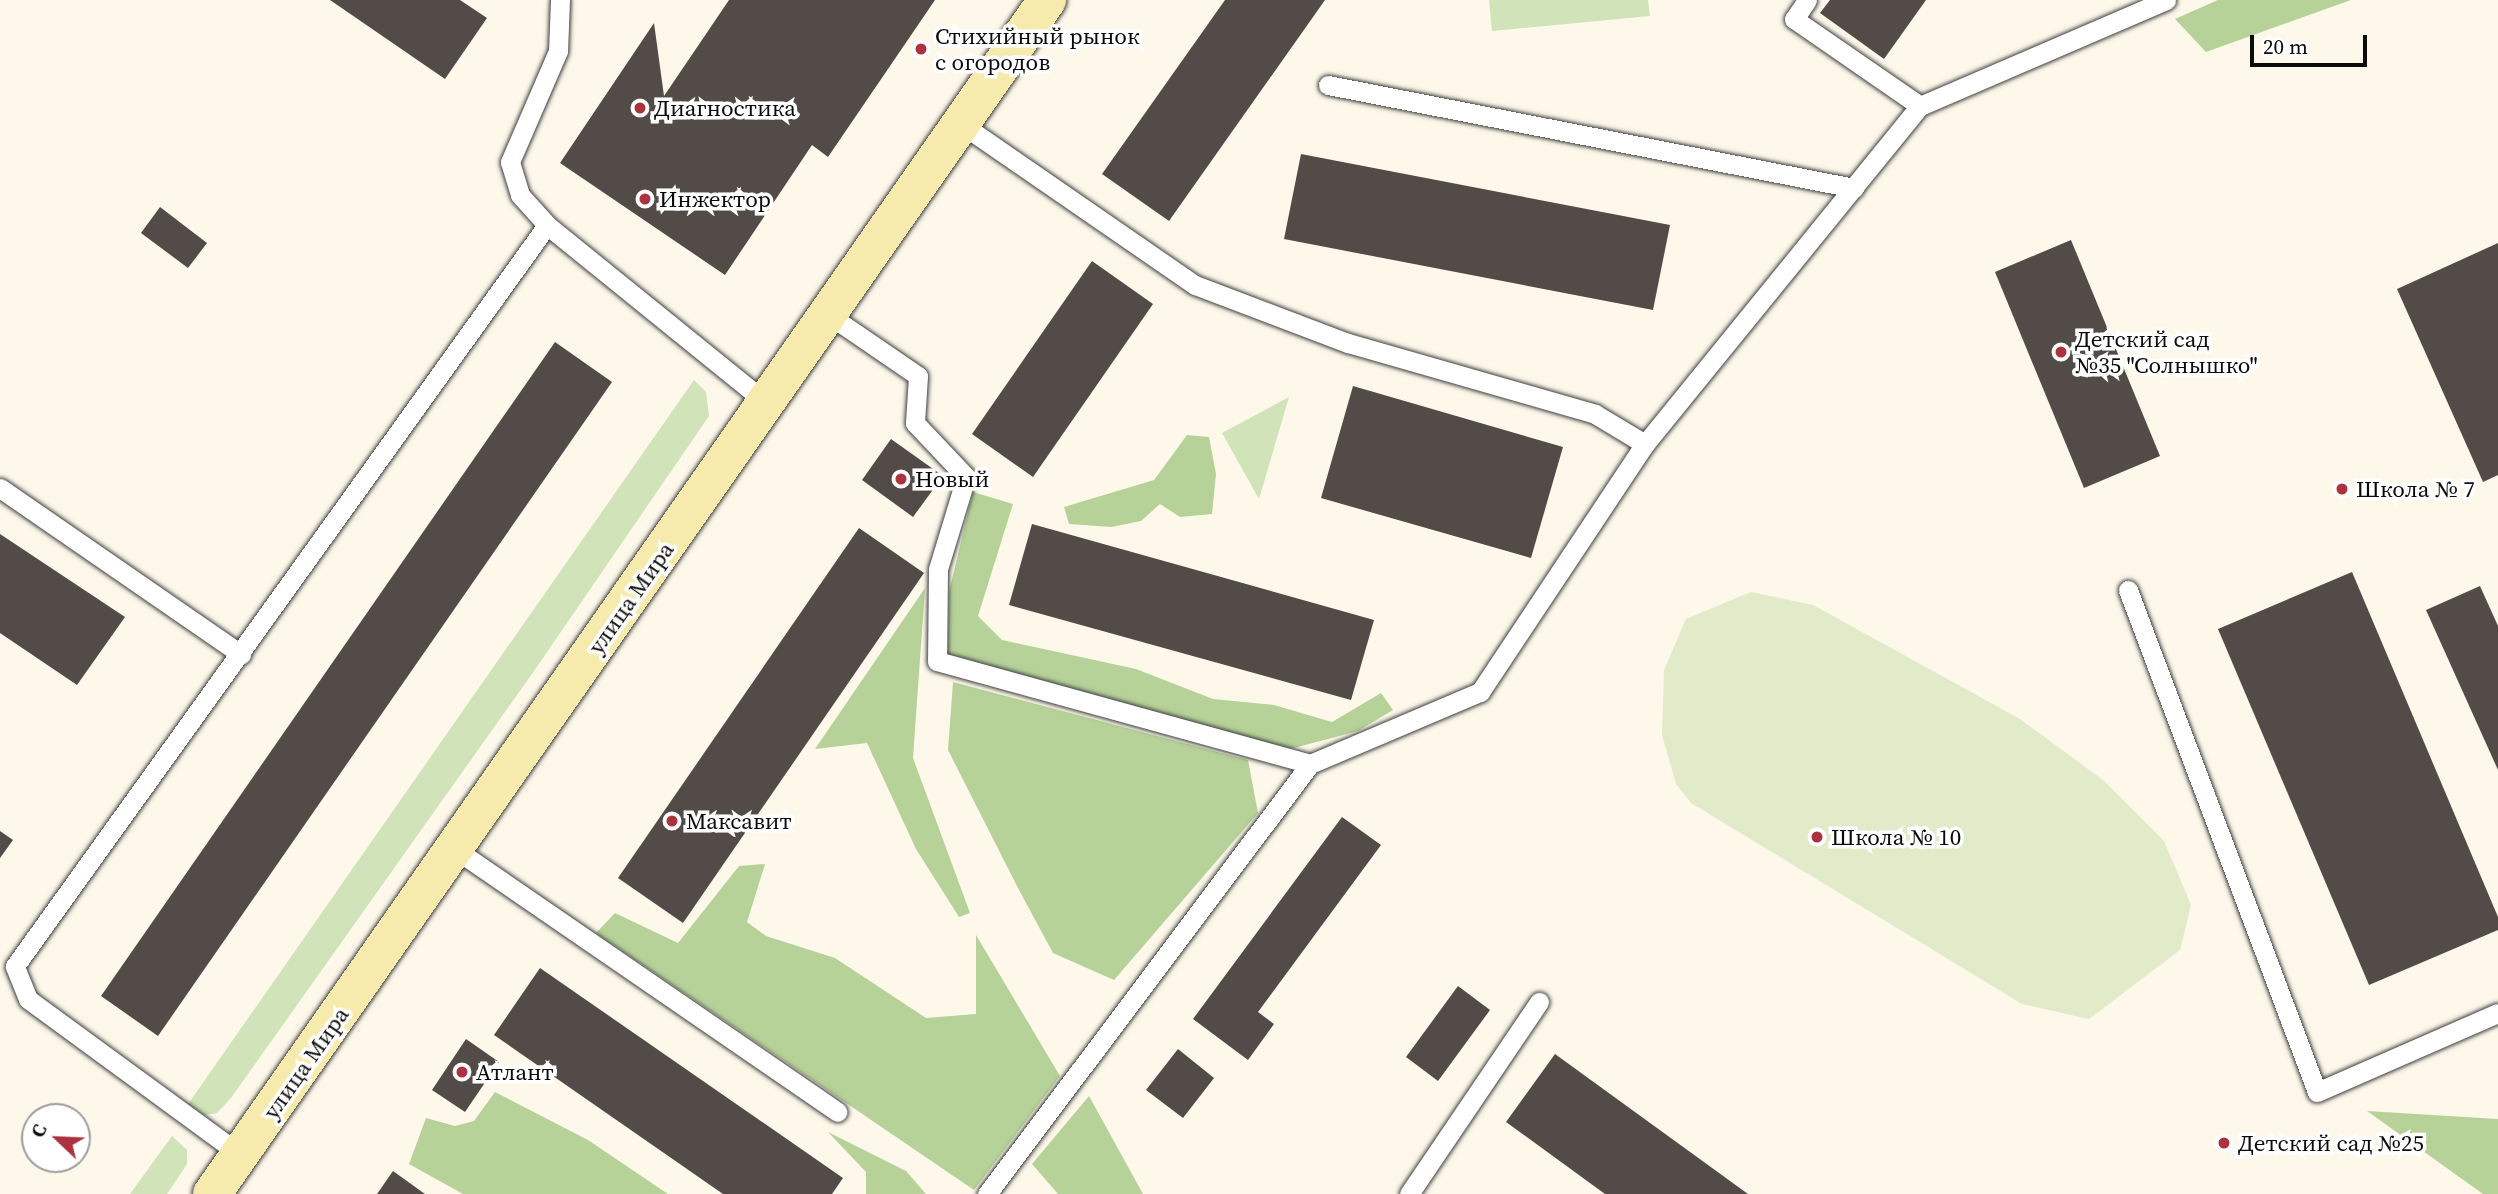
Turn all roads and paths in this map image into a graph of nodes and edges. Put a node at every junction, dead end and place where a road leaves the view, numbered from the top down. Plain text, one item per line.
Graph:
1 (560, 0) edge
2 (1047, 0) edge
3 (1807, 0) edge
4 (2166, 0) edge
5 (1328, 85) dead end
6 (1920, 106) junction
7 (960, 123) junction
8 (1854, 188) junction
9 (547, 225) junction
10 (829, 315) junction
11 (767, 403) junction
12 (1645, 444) junction
13 (0, 488) edge
14 (2129, 590) dead end
15 (242, 654) junction
16 (1310, 764) junction
17 (455, 849) junction
18 (1539, 1002) dead end
19 (2498, 1013) edge
20 (837, 1112) dead end
21 (241, 1155) junction
22 (213, 1193) edge
23 (987, 1194) edge
24 (1409, 1194) edge

1 - 9 lane
2 - 7 street, улица Мира
3 - 6 lane
4 - 6 lane
5 - 8 lane
6 - 8 lane
7 - 10 street, улица Мира
7 - 12 lane
8 - 12 lane
9 - 11 lane
9 - 15 lane
10 - 11 street, улица Мира
10 - 16 lane
11 - 17 street, улица Мира
12 - 16 lane
13 - 15 lane
14 - 19 lane
15 - 21 lane
16 - 23 lane
17 - 20 lane
17 - 21 street, улица Мира
18 - 24 lane
21 - 22 street, улица Мира

